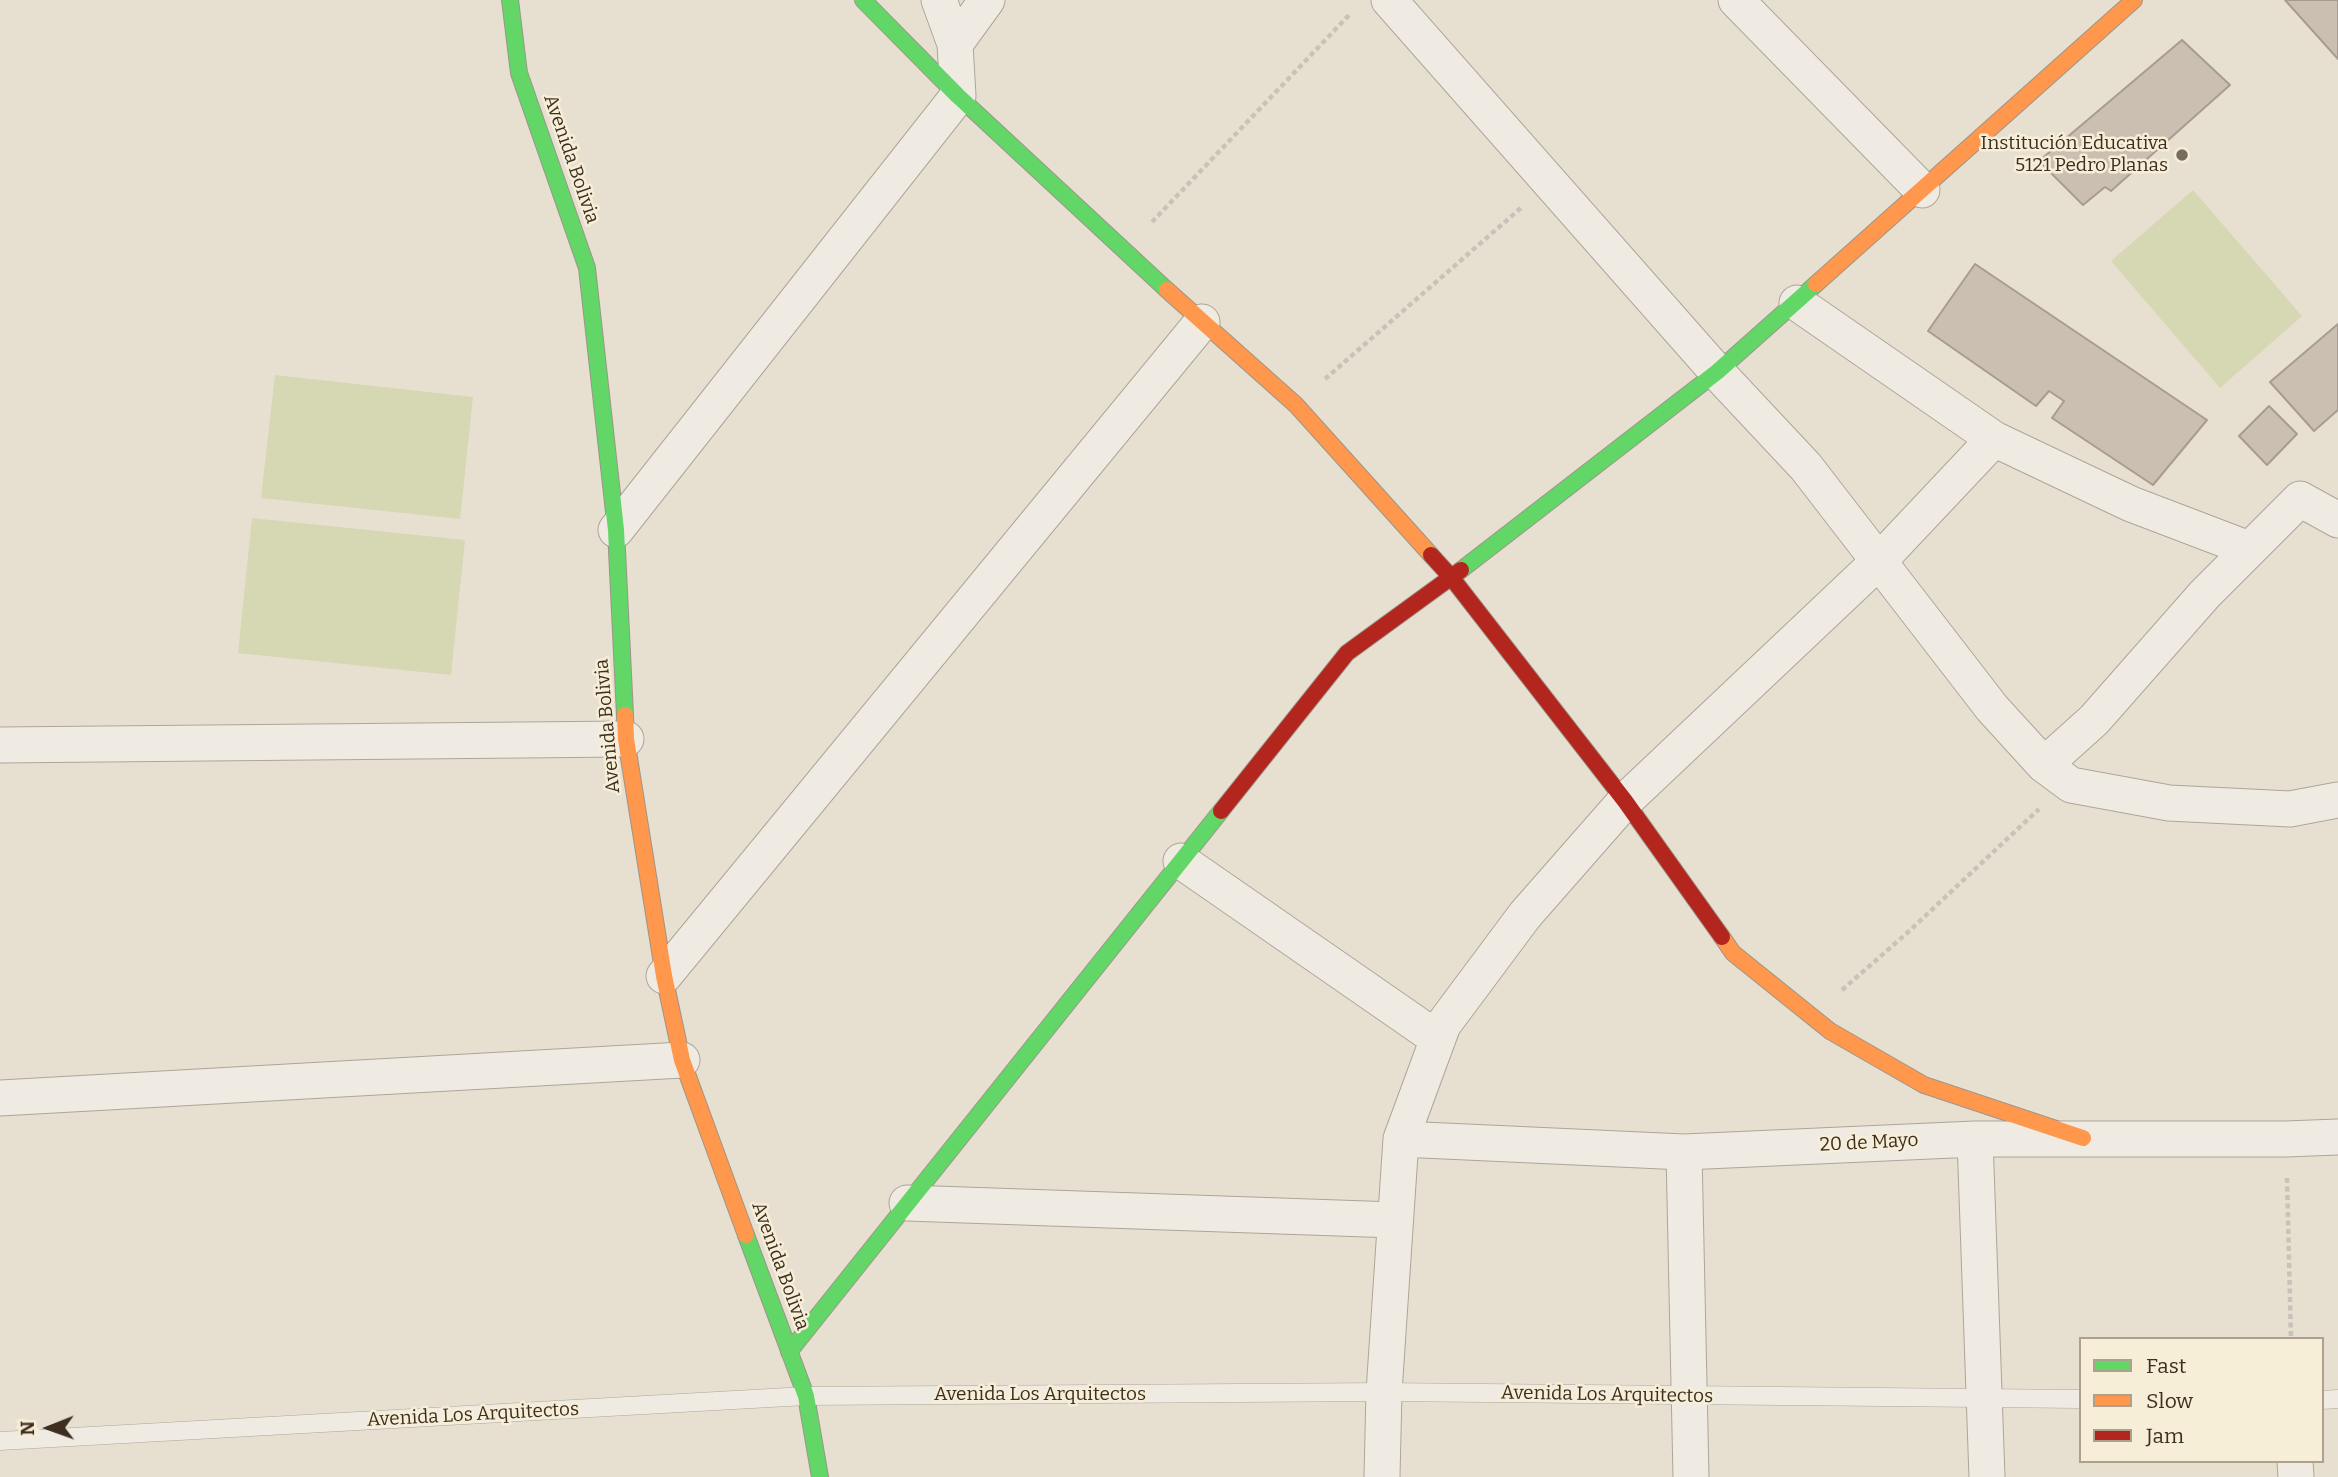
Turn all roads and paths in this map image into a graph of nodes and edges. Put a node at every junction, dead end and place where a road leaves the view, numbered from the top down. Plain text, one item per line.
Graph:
1 (510, 0) edge
2 (863, 0) edge
3 (939, 0) edge
4 (987, 0) edge
5 (1389, 0) edge
6 (1736, 0) edge
7 (2134, 0) edge
8 (1354, 10) dead end
9 (956, 44) junction
10 (958, 96) junction
11 (1549, 183) junction
12 (1922, 190) junction
13 (1125, 250) junction
14 (1797, 303) junction
15 (1202, 322) junction
16 (1717, 372) junction
17 (1296, 405) junction
18 (1994, 439) junction
19 (2338, 520) edge
20 (616, 530) junction
21 (2249, 549) junction
22 (1879, 561) junction
23 (1451, 577) junction
24 (626, 739) junction
25 (0, 745) edge
26 (2043, 765) junction
27 (2071, 785) junction
28 (2338, 800) edge
29 (1625, 801) junction
30 (1181, 861) junction
31 (664, 976) junction
32 (1812, 1016) junction
33 (1438, 1040) junction
34 (682, 1060) junction
35 (0, 1098) edge
36 (2338, 1137) edge
37 (2083, 1138) junction
38 (1401, 1139) junction
39 (1975, 1139) junction
40 (2286, 1139) junction
41 (1685, 1152) junction
42 (907, 1203) junction
43 (1395, 1220) junction
44 (2291, 1337) edge
45 (789, 1352) junction
46 (1384, 1392) junction
47 (1689, 1395) junction
48 (806, 1396) junction
49 (1984, 1398) junction
50 (2079, 1399) edge
51 (0, 1441) edge
52 (820, 1477) edge
53 (1382, 1477) edge
54 (1691, 1477) edge
55 (1987, 1477) edge

1 - 20 street, Avenida Bolivia
2 - 10 street
3 - 9 street
4 - 9 street
5 - 11 street
6 - 12 street
7 - 12 street
8 - 13 path
9 - 10 street
10 - 13 street
10 - 20 street
11 - 16 street
11 - 17 path
12 - 14 street
13 - 15 street
14 - 16 street
14 - 18 street
15 - 17 street
15 - 31 street
16 - 22 street
16 - 23 street
17 - 23 street
18 - 21 street
18 - 22 street
19 - 21 street
20 - 24 street, Avenida Bolivia
21 - 26 street
22 - 26 street
22 - 29 street
23 - 29 street
23 - 30 street
24 - 25 street
24 - 31 street, Avenida Bolivia
26 - 27 street
27 - 28 street
27 - 32 path
29 - 32 street
29 - 33 street
30 - 33 street
30 - 42 street
31 - 34 street, Avenida Bolivia
32 - 37 street
33 - 38 street
34 - 35 street
34 - 45 street, Avenida Bolivia
36 - 40 street, 20 de Mayo
37 - 39 street, 20 de Mayo
37 - 40 street, 20 de Mayo
38 - 41 street, 20 de Mayo
38 - 43 street
39 - 41 street, 20 de Mayo
39 - 49 street
40 - 44 path
41 - 47 street
42 - 43 street
42 - 45 street
43 - 46 street
45 - 48 street, Avenida Bolivia
46 - 47 lane, Avenida Los Arquitectos
46 - 48 lane, Avenida Los Arquitectos
46 - 53 street
47 - 49 lane, Avenida Los Arquitectos
47 - 54 street
48 - 51 lane, Avenida Los Arquitectos
48 - 52 street, Avenida Bolivia
49 - 50 lane, Avenida Los Arquitectos
49 - 55 street

